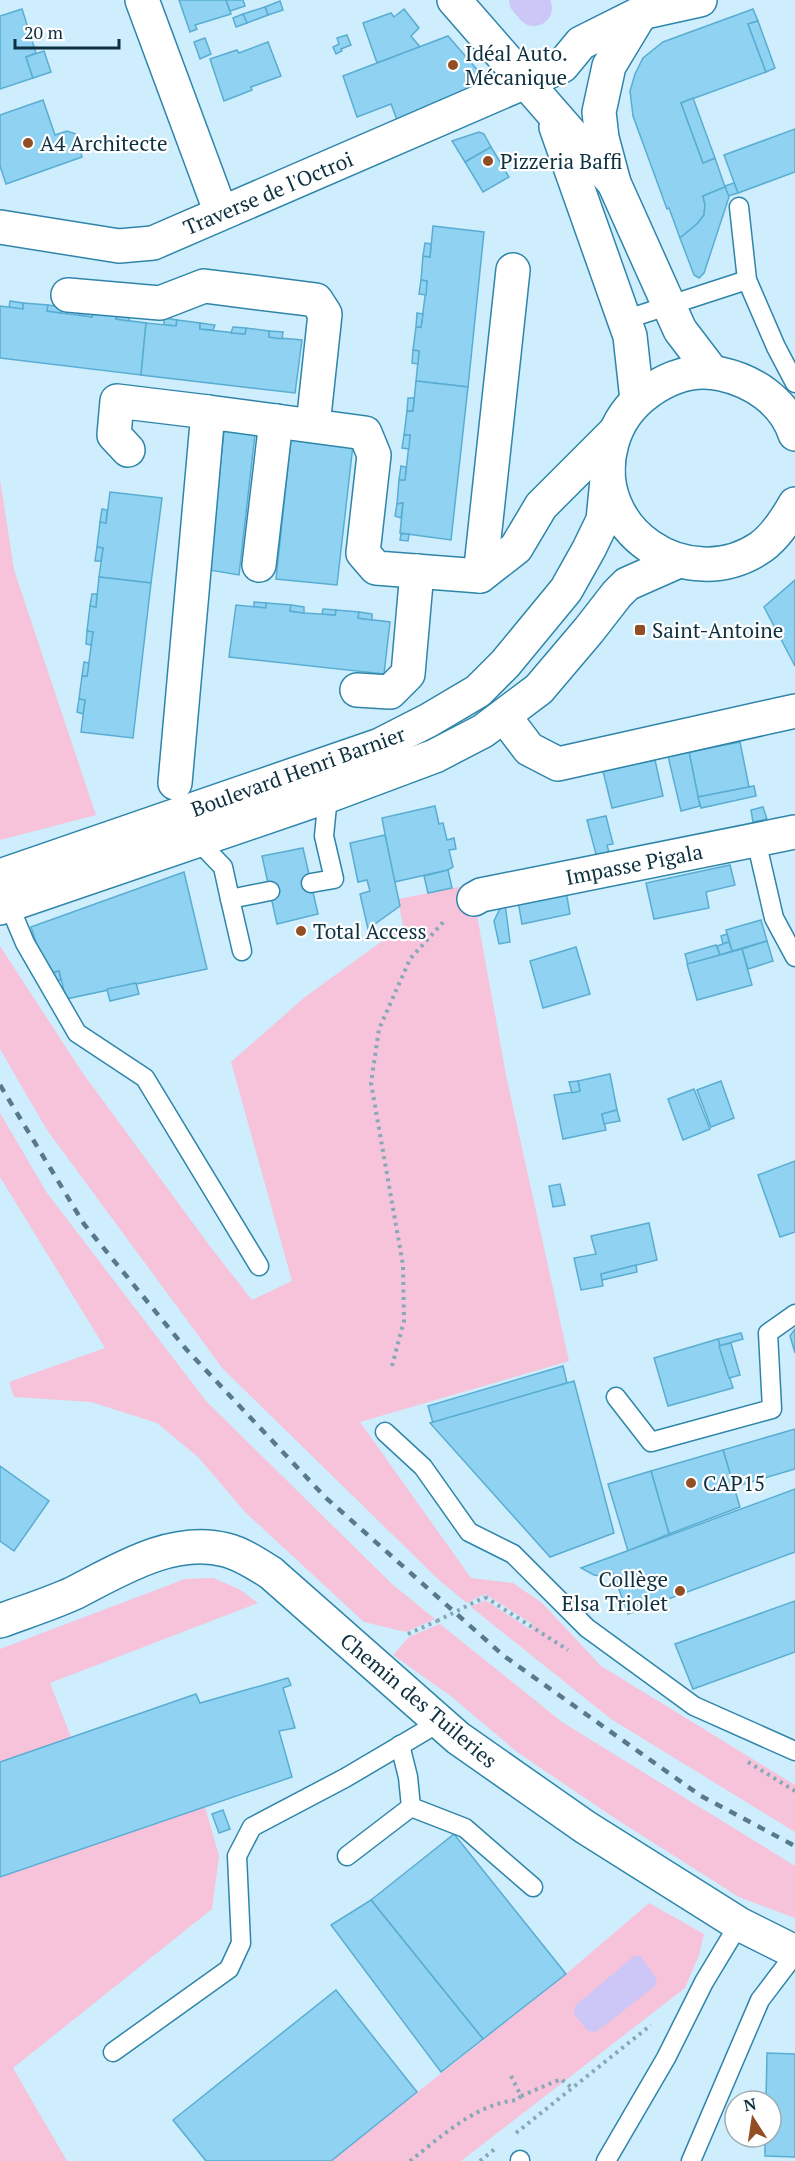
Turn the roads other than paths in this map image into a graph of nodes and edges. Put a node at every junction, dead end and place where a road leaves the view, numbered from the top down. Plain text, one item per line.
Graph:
1 (142, 0) edge
2 (454, 0) edge
3 (700, 0) edge
4 (641, 13) junction
5 (526, 82) junction
6 (549, 109) junction
7 (614, 183) junction
8 (739, 207) dead end
9 (221, 213) junction
10 (0, 227) edge
11 (513, 270) dead end
12 (747, 280) junction
13 (68, 295) dead end
14 (668, 305) junction
15 (217, 311) dead end
16 (624, 320) junction
17 (324, 323) junction
18 (712, 372) junction
19 (795, 383) edge
20 (762, 390) junction
21 (637, 400) junction
22 (208, 412) junction
23 (276, 421) junction
24 (313, 425) junction
25 (615, 432) junction
26 (795, 434) edge
27 (128, 450) dead end
28 (608, 470) junction
29 (791, 524) edge
30 (679, 561) junction
31 (259, 565) dead end
32 (417, 571) junction
33 (480, 576) junction
34 (357, 690) dead end
35 (795, 711) edge
36 (504, 716) junction
37 (175, 783) dead end
38 (327, 796) junction
39 (795, 832) edge
40 (197, 840) junction
41 (756, 840) junction
42 (311, 883) dead end
43 (270, 891) dead end
44 (3, 896) edge
45 (230, 899) junction
46 (474, 899) road end
47 (242, 951) dead end
48 (795, 957) edge
49 (259, 1266) dead end
50 (795, 1314) edge
51 (616, 1397) dead end
52 (385, 1432) dead end
53 (97, 1580) junction
54 (0, 1596) edge
55 (0, 1621) edge
56 (440, 1722) junction
57 (400, 1745) junction
58 (795, 1751) edge
59 (411, 1807) junction
60 (348, 1856) dead end
61 (532, 1887) dead end
62 (739, 1924) junction
63 (795, 1953) edge
64 (113, 2052) dead end
65 (606, 2161) edge
66 (691, 2161) edge

1 - 9 street
2 - 5 street
3 - 4 street, Traverse de l'Octroi
4 - 5 street, Traverse de l'Octroi
4 - 7 street
5 - 6 street
5 - 9 street, Traverse de l'Octroi
6 - 7 street
6 - 16 street
7 - 14 street
8 - 12 lane
9 - 10 street, Traverse de l'Octroi
11 - 33 street
12 - 14 lane
12 - 19 lane
13 - 17 street
14 - 16 lane
14 - 18 street
15 - 17 street
16 - 21 street
17 - 24 street
18 - 20 street
18 - 21 street
19 - 20 street
20 - 26 street
21 - 25 street
22 - 23 street
22 - 27 street
22 - 37 street
23 - 24 street
23 - 31 street
24 - 32 street
25 - 28 street, Boulevard Henri Barnier
25 - 33 street
28 - 30 street
28 - 44 street, Boulevard Henri Barnier
29 - 30 street
30 - 36 street, Boulevard Henri Barnier
32 - 33 street
32 - 34 street
35 - 36 street
36 - 38 street, Boulevard Henri Barnier
38 - 40 street, Boulevard Henri Barnier
38 - 42 lane
39 - 41 street, Impasse Pigala
40 - 44 street, Boulevard Henri Barnier
40 - 45 lane
41 - 46 street, Impasse Pigala
41 - 48 lane
43 - 45 lane
44 - 49 lane
45 - 47 lane
50 - 51 lane
52 - 58 lane
53 - 54 street, Chemin des Tuileries
53 - 55 street, Chemin des Tuileries
53 - 56 street, Chemin des Tuileries
56 - 57 lane
56 - 62 street, Chemin des Tuileries
57 - 59 lane
57 - 64 lane
59 - 60 lane
59 - 61 lane
62 - 63 street, Chemin des Tuileries
62 - 65 lane
63 - 66 lane

